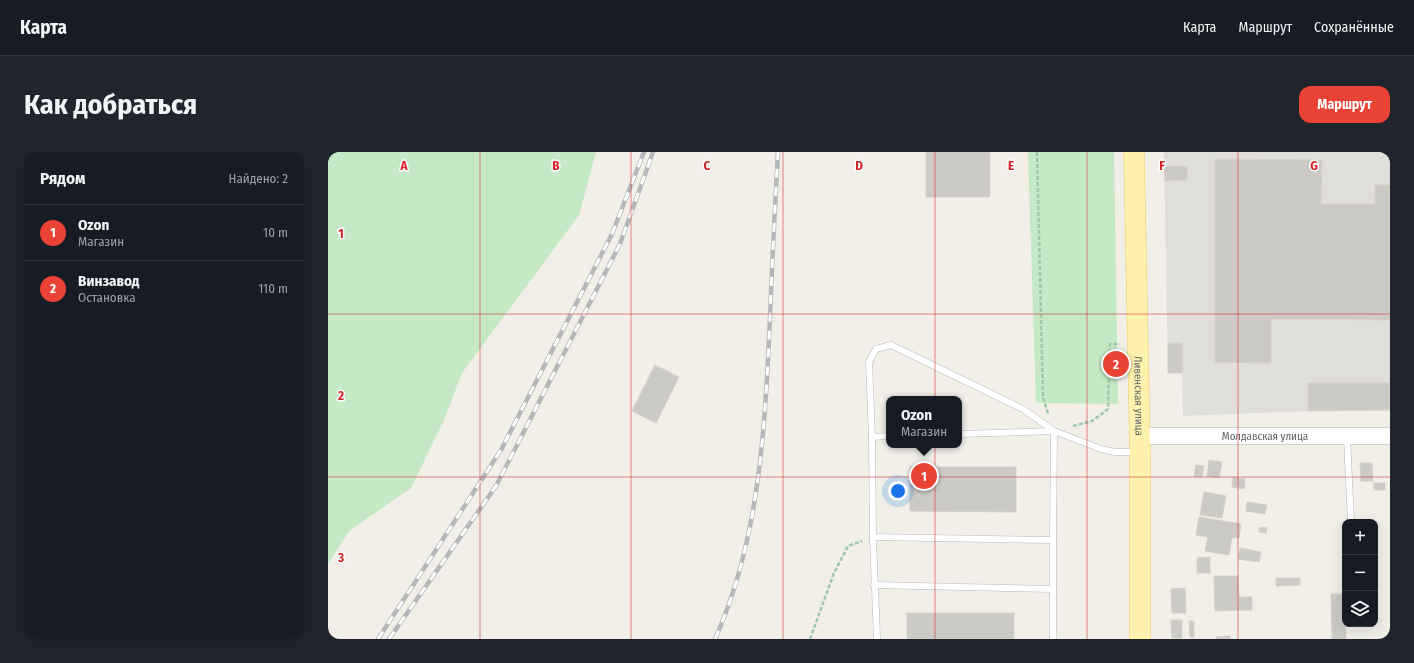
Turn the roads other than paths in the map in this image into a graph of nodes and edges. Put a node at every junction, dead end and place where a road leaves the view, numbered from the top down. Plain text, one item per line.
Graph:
1 (1134, 152) edge
2 (1054, 431) junction
3 (962, 434) edge
4 (886, 436) edge
5 (1347, 436) junction
6 (1390, 436) edge
7 (872, 437) junction
8 (1140, 444) junction
9 (1351, 519) edge
10 (873, 537) junction
11 (1053, 540) junction
12 (874, 585) junction
13 (1053, 589) junction
14 (877, 639) edge
15 (1053, 639) edge
16 (1140, 639) edge

1 - 8 main road, Ливенская улица
2 - 3 lane
2 - 7 lane
2 - 8 lane
2 - 11 lane
4 - 7 lane
5 - 6 street, Молдавская улица
5 - 8 street, Молдавская улица
5 - 9 lane
7 - 10 lane
8 - 16 main road, Ливенская улица
10 - 11 lane
10 - 12 lane
11 - 13 lane
12 - 13 lane
12 - 14 lane
13 - 15 lane

